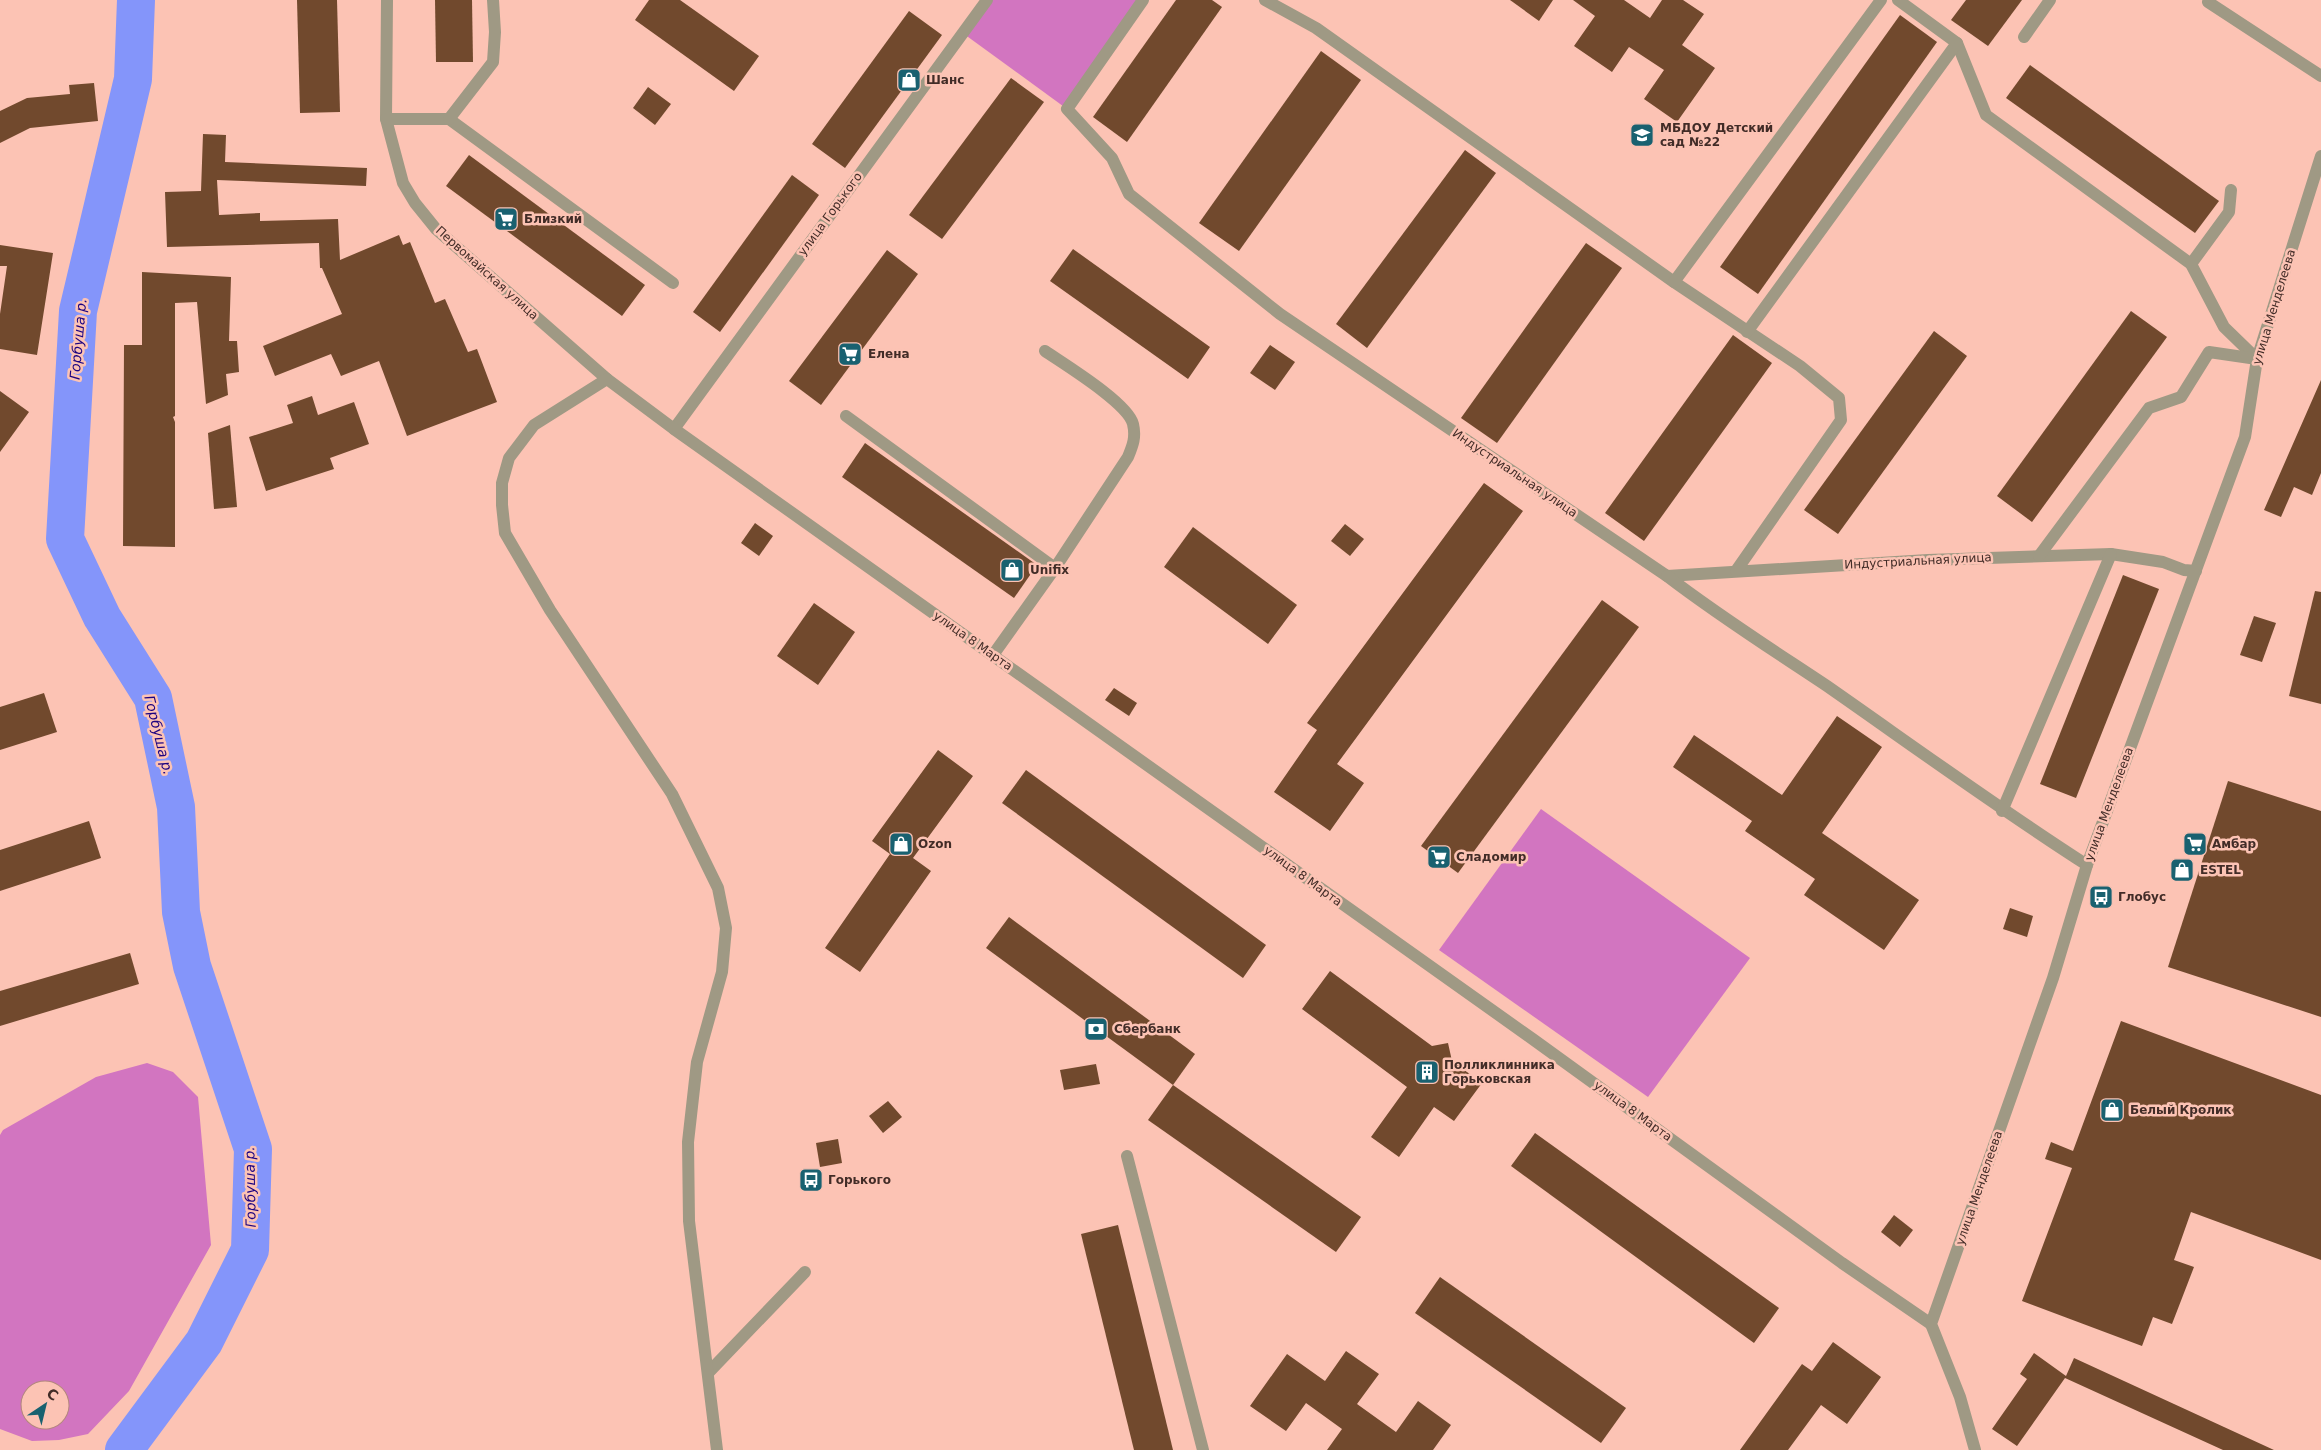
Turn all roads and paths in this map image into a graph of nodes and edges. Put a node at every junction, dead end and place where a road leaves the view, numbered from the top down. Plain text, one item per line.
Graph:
1 (386, 0) edge
2 (494, 0) edge
3 (987, 0) edge
4 (1143, 0) edge
5 (1265, 0) edge
6 (1881, 0) edge
7 (1898, 0) edge
8 (2050, 0) edge
9 (2209, 0) edge
10 (2024, 37) dead end
11 (1958, 43) junction
12 (2321, 76) edge
13 (386, 119) junction
14 (449, 119) junction
15 (2321, 156) edge
16 (2231, 190) dead end
17 (2190, 264) junction
18 (1674, 282) junction
19 (673, 283) dead end
20 (1747, 332) junction
21 (1045, 351) dead end
22 (2257, 358) junction
23 (607, 379) junction
24 (846, 416) dead end
25 (674, 429) junction
26 (2111, 554) junction
27 (2039, 556) junction
28 (1055, 568) junction
29 (1736, 571) junction
30 (2196, 571) junction
31 (1667, 576) junction
32 (993, 655) junction
33 (2002, 811) junction
34 (2086, 865) junction
35 (1127, 1156) dead end
36 (805, 1272) dead end
37 (1931, 1324) junction
38 (708, 1373) junction
39 (717, 1450) edge
40 (1203, 1450) edge
41 (1975, 1450) edge

1 - 13 street, Первомайская улица
2 - 14 street
3 - 25 street, улица Горького
4 - 31 street, Индустриальная улица
5 - 18 street
6 - 18 street
7 - 11 street
8 - 10 street
9 - 12 street
11 - 17 street
11 - 20 street
13 - 14 street
13 - 23 street, Первомайская улица
14 - 19 street
15 - 22 street, улица Менделеева
16 - 17 street
17 - 22 street
18 - 20 street
20 - 29 street
21 - 28 street
22 - 27 street
22 - 30 street, улица Менделеева
23 - 25 street, Первомайская улица
23 - 38 street
24 - 28 street
25 - 32 street, улица 8 Марта
26 - 27 street, Индустриальная улица
26 - 30 street, Индустриальная улица
26 - 33 street
27 - 29 street, Индустриальная улица
28 - 32 street
29 - 31 street, Индустриальная улица
30 - 34 street, улица Менделеева
31 - 33 street
32 - 37 street, улица 8 Марта
33 - 34 street
34 - 37 street, улица Менделеева
35 - 40 street
36 - 38 street
37 - 41 street
38 - 39 street

